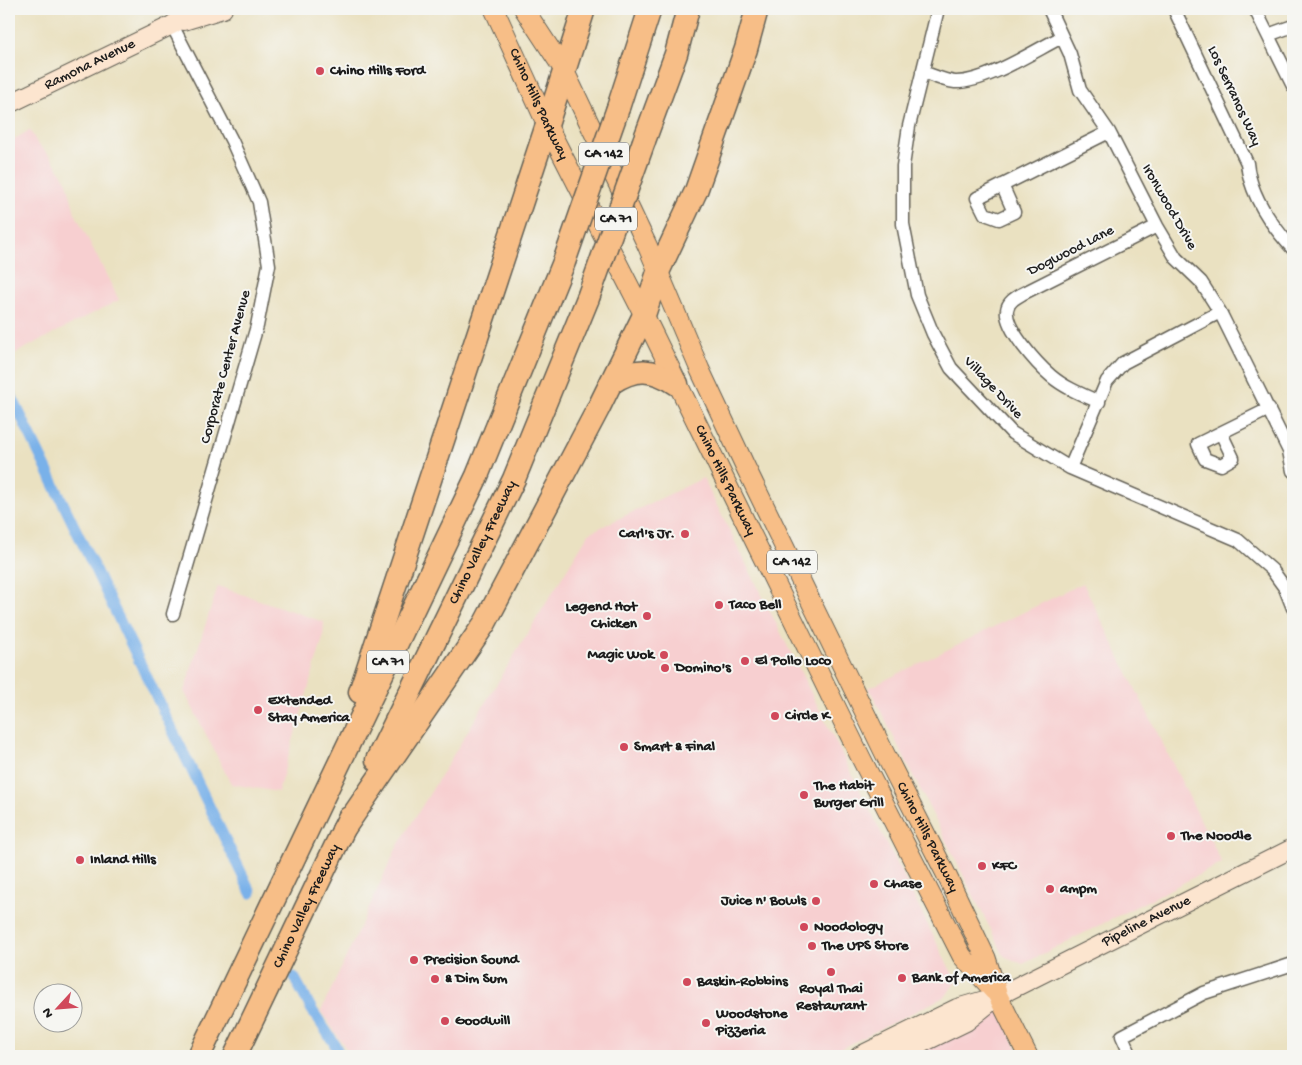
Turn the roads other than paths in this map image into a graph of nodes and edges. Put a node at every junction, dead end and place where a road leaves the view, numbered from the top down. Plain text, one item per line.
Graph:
1 (196, 9) edge
2 (223, 9) edge
3 (494, 9) edge
4 (524, 9) edge
5 (584, 9) edge
6 (650, 9) edge
7 (688, 9) edge
8 (757, 9) edge
9 (938, 9) edge
10 (1049, 9) edge
11 (1174, 9) edge
12 (1255, 9) edge
13 (172, 25) junction
14 (1293, 26) edge
15 (1268, 35) junction
16 (1062, 37) junction
17 (564, 70) junction
18 (922, 72) junction
19 (1293, 86) edge
20 (9, 104) edge
21 (547, 125) junction
22 (1109, 132) junction
23 (1002, 185) dead end
24 (1157, 226) junction
25 (1293, 248) edge
26 (658, 272) junction
27 (1220, 312) junction
28 (644, 315) junction
29 (611, 383) junction
30 (677, 384) junction
31 (1099, 402) junction
32 (1269, 410) junction
33 (1221, 433) dead end
34 (1070, 468) junction
35 (1293, 471) edge
36 (1293, 607) edge
37 (173, 614) dead end
38 (333, 775) junction
39 (343, 830) junction
40 (1293, 848) edge
41 (1293, 964) edge
42 (998, 996) junction
43 (199, 1056) edge
44 (235, 1056) edge
45 (859, 1056) edge
46 (896, 1056) edge
47 (1028, 1056) edge
48 (1131, 1056) edge

1 - 13 main road, Ramona Avenue
2 - 13 main road, Ramona Avenue
3 - 21 main road, Chino Hills Parkway
4 - 17 main road, Chino Hills Parkway
5 - 17 highway
6 - 38 highway, CA 71, bridge
7 - 39 highway, Chino Valley Freeway / CA 71, bridge
8 - 26 highway
9 - 18 street, Village Drive
10 - 16 street, Ironwood Drive
11 - 25 street, Los Serranos Way
12 - 15 street
13 - 20 main road, Ramona Avenue
13 - 37 street, Corporate Center Avenue
14 - 15 street
15 - 19 street
16 - 18 street
16 - 22 street, Ironwood Drive
17 - 21 highway
17 - 26 main road, Chino Hills Parkway / CA 142
18 - 34 street, Village Drive
21 - 28 main road, Chino Hills Parkway / CA 142
21 - 38 highway
22 - 23 street
22 - 24 street, Ironwood Drive
24 - 27 street, Ironwood Drive
24 - 31 street, Dogwood Lane
26 - 28 highway
26 - 42 main road, Chino Hills Parkway / CA 142
27 - 31 street
27 - 32 street, Ironwood Drive
28 - 29 highway
28 - 30 main road, Chino Hills Parkway / CA 142
29 - 30 highway
29 - 39 highway
30 - 42 main road, Chino Hills Parkway / CA 142
31 - 34 street
32 - 33 street
32 - 35 street, Ironwood Drive
34 - 36 street, Village Drive
38 - 43 highway, CA 71
39 - 44 highway, Chino Valley Freeway / CA 71
40 - 42 main road, Pipeline Avenue
41 - 48 street
42 - 45 main road, Pipeline Avenue
42 - 46 main road, Pipeline Avenue
42 - 47 main road, Chino Hills Parkway / CA 142

